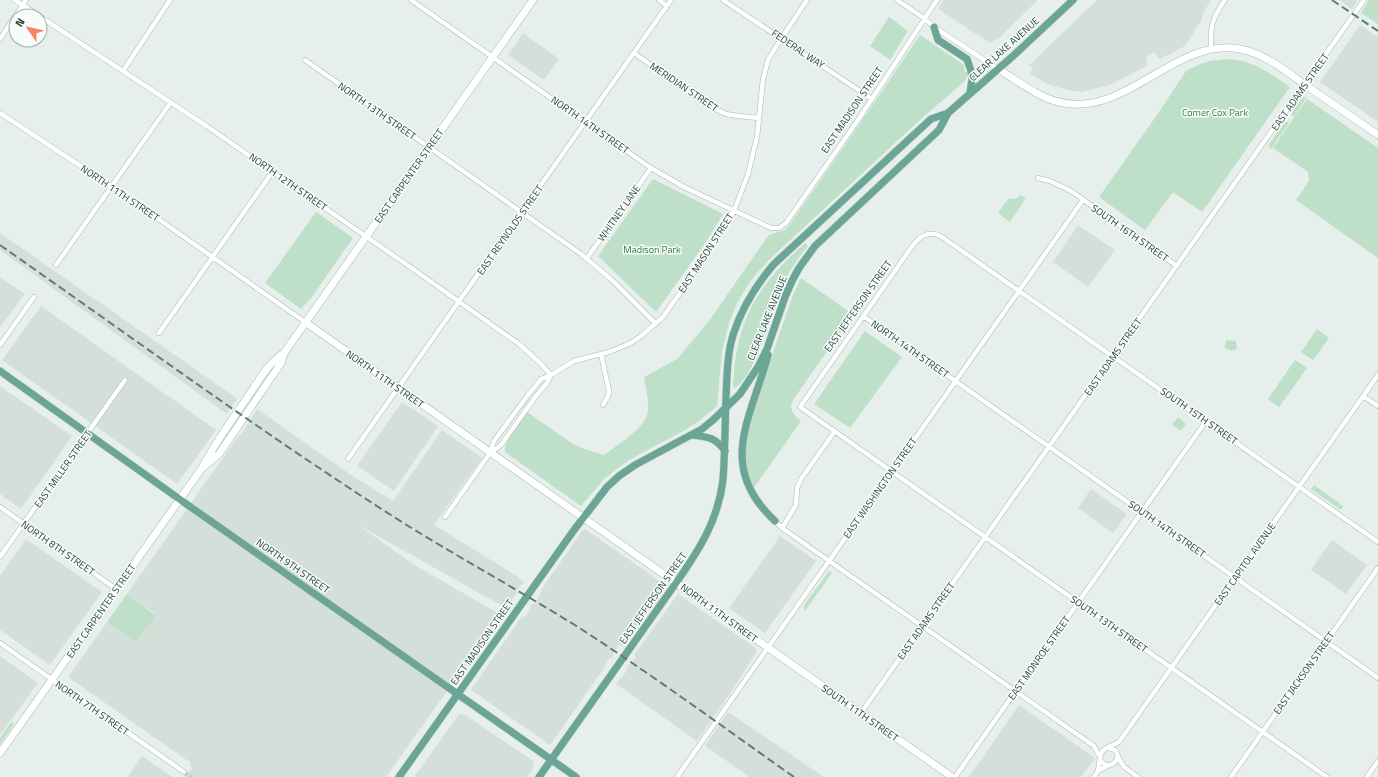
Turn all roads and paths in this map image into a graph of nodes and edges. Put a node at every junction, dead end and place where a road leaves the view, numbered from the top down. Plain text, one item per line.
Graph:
1 (16, 0) edge
2 (26, 0) edge
3 (170, 0) edge
4 (411, 0) edge
5 (533, 0) edge
6 (658, 0) edge
7 (671, 0) edge
8 (723, 0) edge
9 (807, 0) edge
10 (897, 0) edge
11 (937, 0) edge
12 (1073, 0) edge
13 (1225, 0) edge
14 (1364, 0) edge
15 (23, 5) junction
16 (667, 6) junction
17 (925, 19) junction
18 (934, 27) junction
19 (781, 38) junction
20 (0, 39) edge
21 (1211, 49) junction
22 (634, 53) junction
23 (493, 57) junction
24 (305, 60) dead end
25 (998, 69) junction
26 (123, 71) junction
27 (1305, 84) junction
28 (970, 94) junction
29 (872, 99) junction
30 (171, 102) junction
31 (0, 113) edge
32 (948, 113) junction
33 (759, 118) junction
34 (586, 122) junction
35 (1378, 135) edge
36 (429, 148) junction
37 (651, 168) junction
38 (273, 171) junction
39 (1038, 178) dead end
40 (112, 187) junction
41 (1083, 200) junction
42 (734, 211) junction
43 (522, 212) junction
44 (779, 228) joint
45 (366, 236) junction
46 (942, 237) joint
47 (213, 257) junction
48 (587, 258) junction
49 (56, 265) dead end
50 (1177, 266) junction
51 (1020, 291) junction
52 (34, 297) dead end
53 (459, 302) junction
54 (863, 316) junction
55 (305, 322) junction
56 (656, 324) junction
57 (776, 324) junction
58 (159, 333) dead end
59 (0, 345) edge
60 (601, 354) junction
61 (1113, 356) junction
62 (0, 371) edge
63 (551, 375) junction
64 (1378, 375) edge
65 (125, 380) dead end
66 (956, 381) junction
67 (398, 388) junction
68 (1363, 396) junction
69 (603, 405) dead end
70 (1378, 406) edge
71 (726, 408) junction
72 (1206, 421) junction
73 (835, 431) junction
74 (88, 433) junction
75 (692, 435) junction
76 (1049, 447) junction
77 (725, 451) junction
78 (490, 453) junction
79 (348, 459) dead end
80 (892, 471) junction
81 (1299, 487) junction
82 (180, 499) junction
83 (0, 507) edge
84 (1142, 512) junction
85 (445, 517) dead end
86 (582, 518) junction
87 (775, 521) joint
88 (24, 524) junction
89 (782, 528) junction
90 (985, 537) junction
91 (1378, 542) edge
92 (0, 557) edge
93 (830, 560) junction
94 (1378, 568) edge
95 (1236, 577) junction
96 (676, 583) junction
97 (116, 589) junction
98 (1078, 602) junction
99 (923, 626) junction
100 (1326, 641) junction
101 (0, 643) edge
102 (768, 648) junction
103 (1171, 668) junction
104 (1378, 678) edge
105 (52, 680) junction
106 (1016, 691) junction
107 (458, 694) junction
108 (861, 713) junction
109 (1262, 732) junction
110 (1119, 742) junction
111 (1094, 746) junction
112 (1105, 748) junction
113 (0, 753) edge
114 (1118, 756) junction
115 (1100, 758) junction
116 (551, 760) junction
117 (1378, 761) edge
118 (1110, 765) junction
119 (1124, 767) junction
120 (184, 772) tunnel mouth
121 (1098, 772) junction
122 (399, 777) edge
123 (539, 777) edge
124 (576, 777) edge
125 (676, 777) edge
126 (952, 777) edge
127 (955, 777) edge
128 (1094, 777) edge
129 (1138, 777) edge
130 (1231, 777) edge
131 (1327, 777) edge
132 (1367, 777) edge

1 - 15 street, NORTH 12TH STREET
2 - 15 street
3 - 26 street
4 - 23 street, NORTH 14TH STREET
5 - 23 street, EAST CARPENTER STREET
6 - 16 street
7 - 16 street, EAST REYNOLDS STREET
8 - 19 street, FEDERAL WAY
9 - 19 street, EAST MASON STREET
10 - 17 street
11 - 17 street, EAST MADISON STREET
12 - 25 main road, CLEAR LAKE AVENUE
13 - 21 street
14 - 27 street, EAST ADAMS STREET
15 - 20 street
15 - 26 street, NORTH 12TH STREET
16 - 22 street, EAST REYNOLDS STREET
17 - 18 street
17 - 29 street, EAST MADISON STREET
18 - 25 street
18 - 28 main road
19 - 29 street, FEDERAL WAY
19 - 33 street, EAST MASON STREET
21 - 25 street
21 - 27 street
22 - 33 street, MERIDIAN STREET
22 - 34 street, EAST REYNOLDS STREET
23 - 34 street, NORTH 14TH STREET
23 - 36 street, EAST CARPENTER STREET
24 - 36 street, NORTH 13TH STREET
25 - 28 main road, CLEAR LAKE AVENUE
26 - 30 street, NORTH 12TH STREET
27 - 35 street
27 - 50 street, EAST ADAMS STREET
28 - 32 main road, CLEAR LAKE AVENUE
29 - 44 street, EAST MADISON STREET
30 - 38 street, NORTH 12TH STREET
30 - 40 street
31 - 40 street, NORTH 11TH STREET
32 - 57 main road, CLEAR LAKE AVENUE
32 - 71 main road, CLEAR LAKE AVENUE
33 - 42 street, EAST MASON STREET
34 - 37 street, NORTH 14TH STREET
34 - 43 street, EAST REYNOLDS STREET
36 - 43 street, NORTH 13TH STREET
36 - 45 street, EAST CARPENTER STREET
37 - 42 street, NORTH 14TH STREET
37 - 48 street, WHITNEY LANE
38 - 45 street, NORTH 12TH STREET
38 - 47 street
39 - 41 street, SOUTH 16TH STREET
40 - 47 street, NORTH 11TH STREET
40 - 49 street
41 - 50 street, SOUTH 16TH STREET
41 - 51 street, EAST WASHINGTON STREET
42 - 44 street, NORTH 14TH STREET
42 - 56 street, EAST MASON STREET
43 - 48 street, NORTH 13TH STREET
43 - 53 street, EAST REYNOLDS STREET
45 - 53 street, NORTH 12TH STREET
45 - 55 street, EAST CARPENTER STREET
46 - 51 street, SOUTH 15TH STREET
46 - 54 street, EAST JEFFERSON STREET
47 - 55 street, NORTH 11TH STREET
47 - 58 street
48 - 56 street, NORTH 13TH STREET
50 - 61 street, EAST ADAMS STREET
51 - 61 street, SOUTH 15TH STREET
51 - 66 street, EAST WASHINGTON STREET
52 - 59 street
53 - 63 street, NORTH 12TH STREET
53 - 67 street, EAST REYNOLDS STREET
54 - 66 street, NORTH 14TH STREET
54 - 73 street, EAST JEFFERSON STREET
55 - 67 street, NORTH 11TH STREET
55 - 82 street, EAST CARPENTER STREET
56 - 60 street, EAST MASON STREET
57 - 71 main road, CLEAR LAKE AVENUE
57 - 87 main road
60 - 63 street, EAST MASON STREET
60 - 69 street
61 - 72 street, SOUTH 15TH STREET
61 - 76 street, EAST ADAMS STREET
62 - 74 main road, NORTH 9TH STREET
63 - 78 street, EAST MASON STREET
64 - 68 street, EAST CAPITOL AVENUE
65 - 74 street, EAST MILLER STREET
66 - 76 street, SOUTH 14TH STREET
66 - 80 street, EAST WASHINGTON STREET
67 - 78 street, NORTH 11TH STREET
67 - 79 street, EAST REYNOLDS STREET
68 - 70 street
68 - 81 street, EAST CAPITOL AVENUE
71 - 75 main road, EAST MADISON STREET
71 - 77 main road, EAST JEFFERSON STREET
72 - 81 street, SOUTH 15TH STREET
72 - 84 street, EAST MONROE STREET
73 - 80 street
73 - 89 street
74 - 82 main road, NORTH 9TH STREET
74 - 88 street, EAST MILLER STREET
75 - 77 main road
75 - 86 main road, EAST MADISON STREET
76 - 84 street, SOUTH 14TH STREET
76 - 90 street, EAST ADAMS STREET
77 - 96 main road, EAST JEFFERSON STREET
78 - 85 street, EAST MASON STREET
78 - 86 street, NORTH 11TH STREET
80 - 90 street, SOUTH 13TH STREET
80 - 93 street, EAST WASHINGTON STREET
81 - 91 street, SOUTH 15TH STREET
81 - 95 street, EAST CAPITOL AVENUE
82 - 97 street, EAST CARPENTER STREET
82 - 107 main road, NORTH 9TH STREET
83 - 88 street, NORTH 8TH STREET
84 - 95 street, SOUTH 14TH STREET
84 - 98 street, EAST MONROE STREET
86 - 96 street, NORTH 11TH STREET
86 - 107 main road, EAST MADISON STREET
87 - 89 street
88 - 92 street, EAST MILLER STREET
88 - 97 street, NORTH 8TH STREET
89 - 93 street
90 - 98 street, SOUTH 13TH STREET
90 - 99 street, EAST ADAMS STREET
93 - 99 street
93 - 102 street, EAST WASHINGTON STREET
94 - 100 street, EAST JACKSON STREET
95 - 100 street, SOUTH 14TH STREET
95 - 103 street, EAST CAPITOL AVENUE
96 - 102 street, NORTH 11TH STREET
96 - 116 main road, EAST JEFFERSON STREET
97 - 105 street, EAST CARPENTER STREET
98 - 103 street, SOUTH 13TH STREET
98 - 106 street, EAST MONROE STREET
99 - 106 street
99 - 108 street, EAST ADAMS STREET
100 - 104 street, SOUTH 14TH STREET
100 - 109 street, EAST JACKSON STREET
101 - 105 street, NORTH 7TH STREET
102 - 108 street, SOUTH 11TH STREET
102 - 125 street, EAST WASHINGTON STREET
103 - 109 street, SOUTH 13TH STREET
103 - 110 street, EAST CAPITOL AVENUE
105 - 113 street, EAST CARPENTER STREET
105 - 120 street, NORTH 7TH STREET
106 - 111 street
106 - 127 street, EAST MONROE STREET
107 - 116 main road, NORTH 9TH STREET
107 - 122 main road, EAST MADISON STREET
108 - 126 street, SOUTH 11TH STREET
109 - 130 street, EAST JACKSON STREET
109 - 131 street, SOUTH 13TH STREET
110 - 112 street
110 - 114 street
111 - 112 street
111 - 115 street
112 - 114 street
112 - 115 street
114 - 118 street
114 - 119 street
115 - 118 street
115 - 121 street
116 - 123 main road, EAST JEFFERSON STREET
116 - 124 main road, NORTH 9TH STREET
117 - 132 street
118 - 119 street
118 - 121 street
119 - 129 street
121 - 128 street

